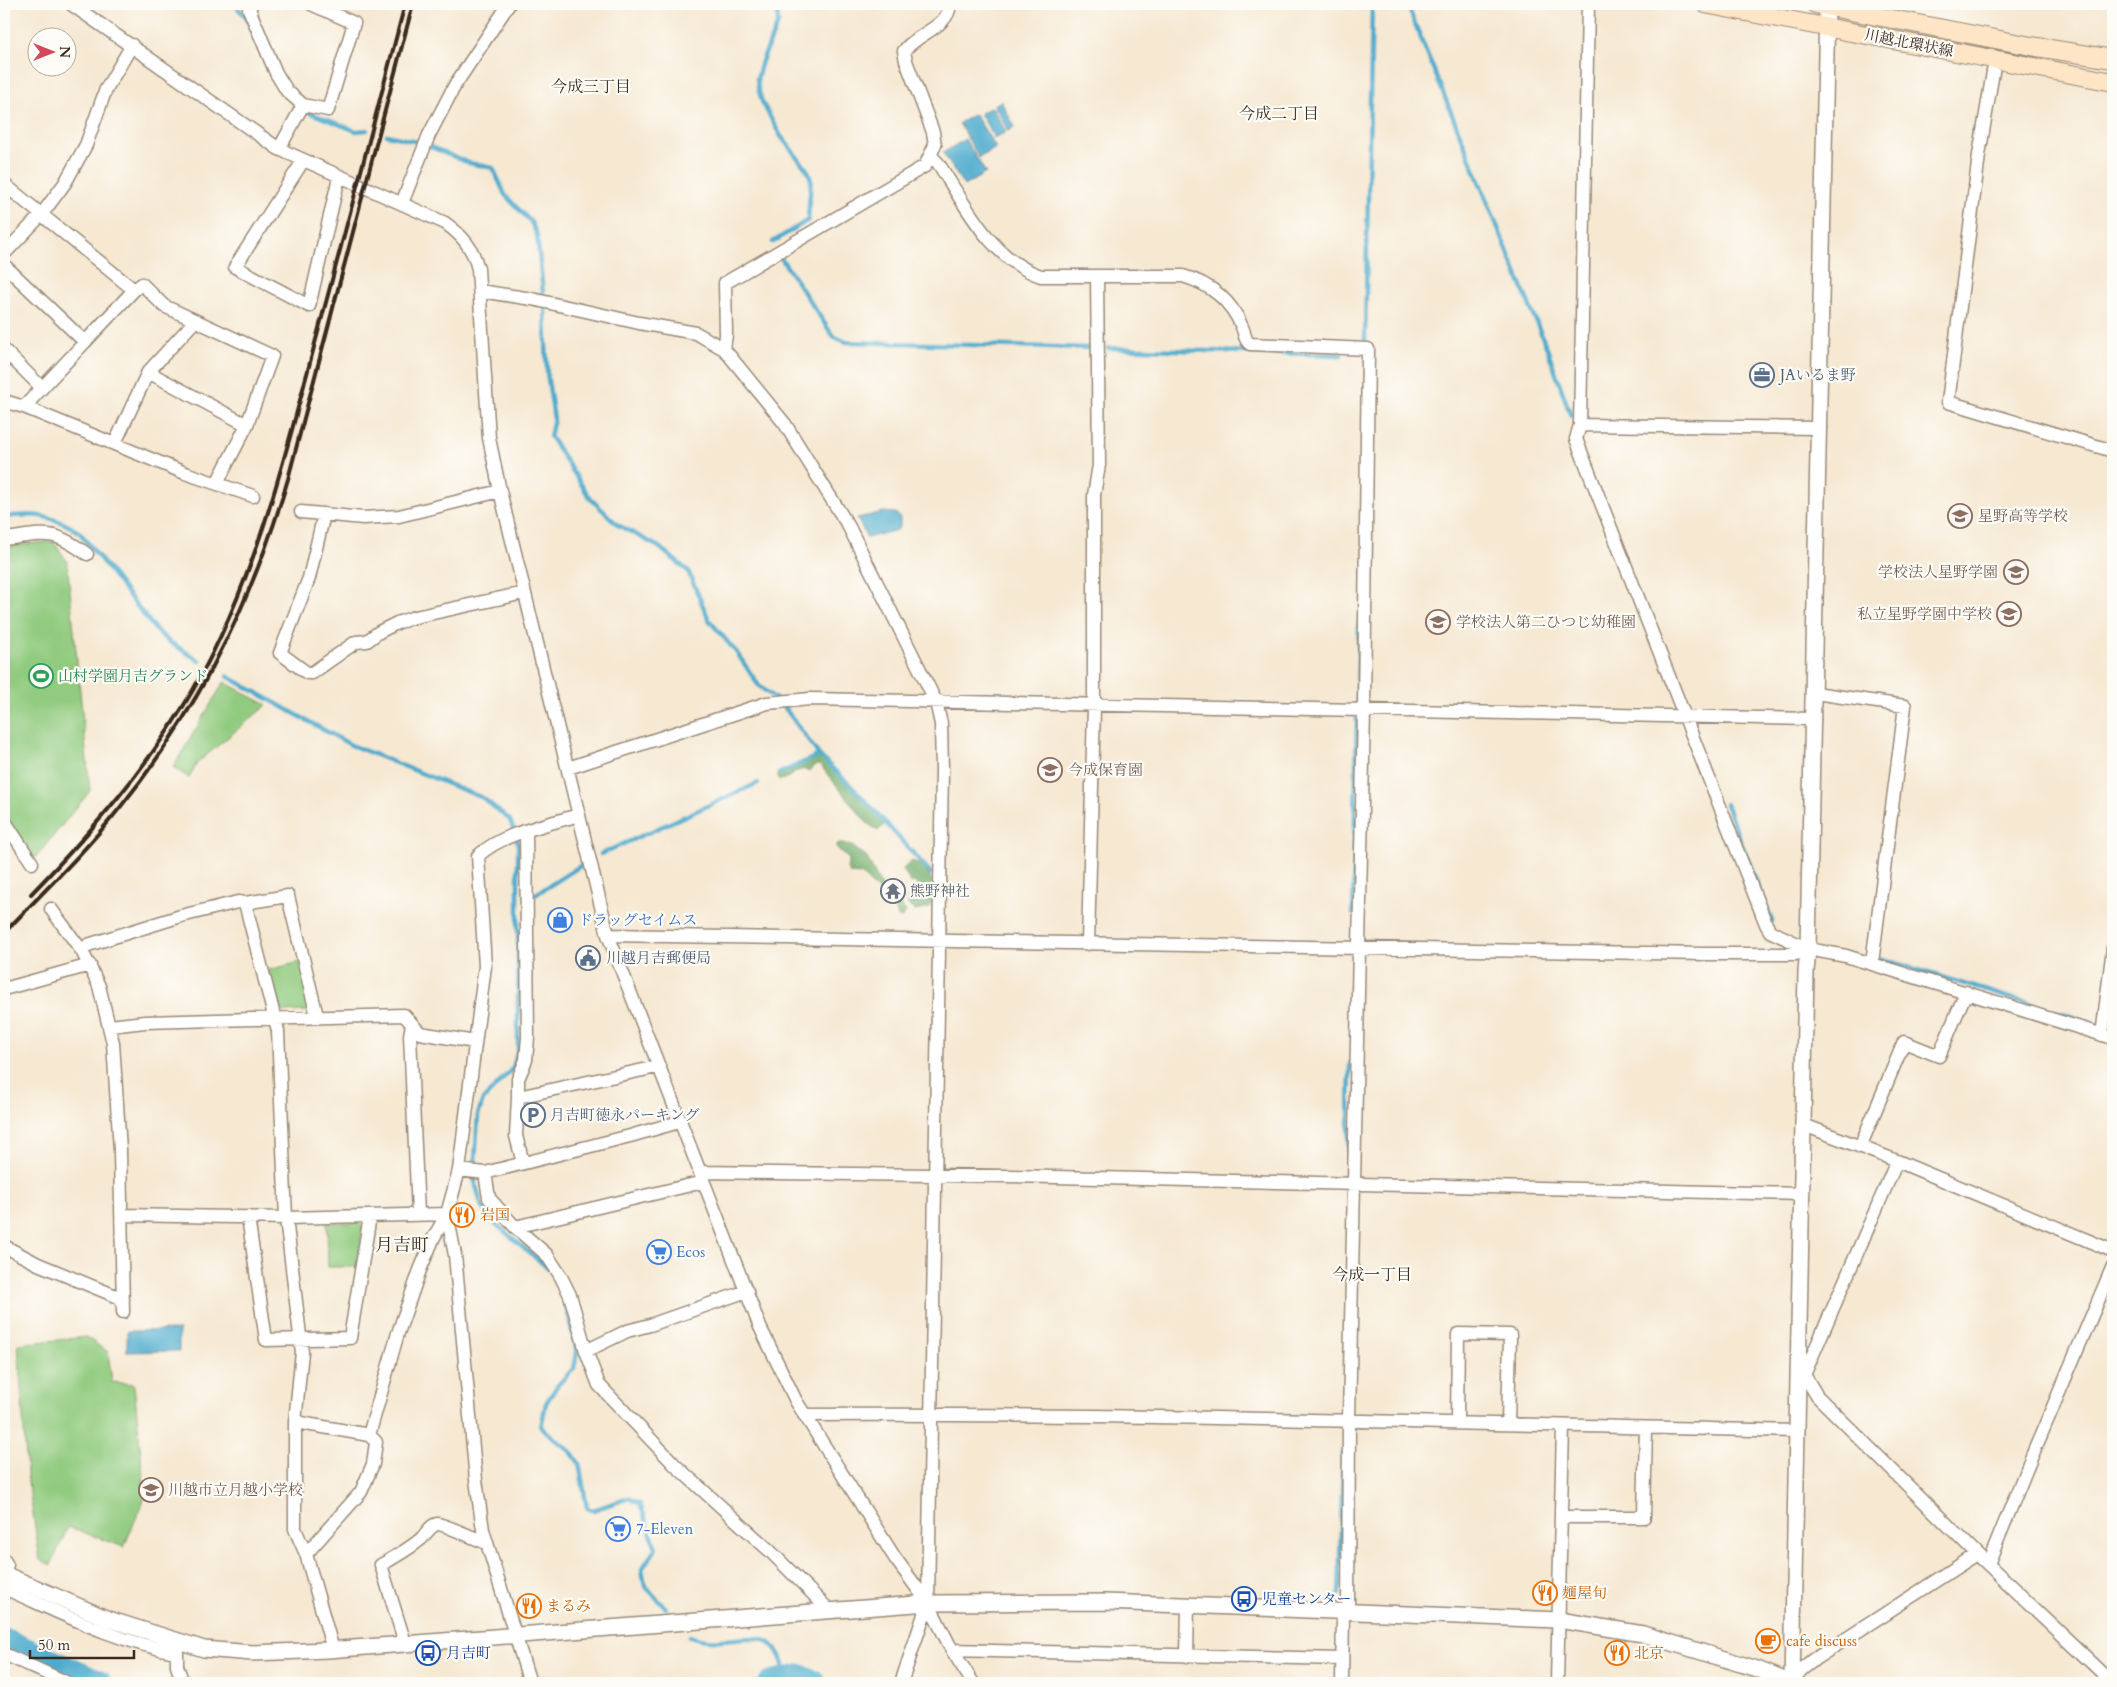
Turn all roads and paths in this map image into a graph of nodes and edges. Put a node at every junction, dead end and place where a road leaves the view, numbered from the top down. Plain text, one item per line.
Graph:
1 (71, 4) edge
2 (311, 4) edge
3 (509, 4) edge
4 (950, 4) edge
5 (1588, 4) edge
6 (1705, 4) edge
7 (247, 5) edge
8 (1823, 5) edge
9 (1827, 28) junction
10 (132, 45) junction
11 (2113, 59) edge
12 (1995, 60) junction
13 (2113, 82) edge
14 (303, 105) junction
15 (279, 150) junction
16 (931, 156) junction
17 (303, 161) junction
18 (339, 177) junction
19 (4, 184) edge
20 (402, 203) junction
21 (42, 214) junction
22 (4, 254) edge
23 (4, 265) edge
24 (1097, 276) junction
25 (134, 290) junction
26 (480, 291) junction
27 (195, 321) junction
28 (85, 342) junction
29 (724, 349) junction
30 (4, 350) edge
31 (148, 372) junction
32 (42, 388) junction
33 (4, 401) edge
34 (24, 407) junction
35 (247, 424) junction
36 (1580, 424) junction
37 (1820, 428) junction
38 (115, 444) junction
39 (2113, 452) edge
40 (217, 483) junction
41 (500, 491) junction
42 (253, 496) dead end
43 (301, 512) dead end
44 (324, 514) junction
45 (4, 539) edge
46 (87, 554) dead end
47 (524, 593) junction
48 (1815, 693) junction
49 (936, 702) junction
50 (1094, 707) junction
51 (1364, 711) junction
52 (1689, 717) junction
53 (1814, 719) junction
54 (568, 768) junction
55 (579, 815) junction
56 (4, 820) edge
57 (526, 831) junction
58 (32, 863) dead end
59 (245, 903) junction
60 (51, 909) dead end
61 (608, 935) junction
62 (939, 941) junction
63 (1088, 944) junction
64 (1358, 948) junction
65 (2113, 948) edge
66 (1808, 949) junction
67 (82, 950) junction
68 (1872, 963) junction
69 (90, 965) junction
70 (4, 989) edge
71 (1966, 992) junction
72 (317, 1016) junction
73 (275, 1020) junction
74 (412, 1024) junction
75 (109, 1026) junction
76 (2108, 1036) edge
77 (475, 1042) junction
78 (657, 1066) junction
79 (518, 1097) junction
80 (679, 1122) junction
81 (1804, 1126) junction
82 (1860, 1147) junction
83 (1897, 1161) junction
84 (523, 1163) junction
85 (460, 1170) junction
86 (486, 1173) junction
87 (935, 1176) junction
88 (701, 1177) junction
89 (1354, 1184) junction
90 (1802, 1194) junction
91 (418, 1214) junction
92 (447, 1214) junction
93 (122, 1215) junction
94 (370, 1216) junction
95 (248, 1217) junction
96 (286, 1218) junction
97 (515, 1227) junction
98 (4, 1246) edge
99 (2113, 1251) edge
100 (2113, 1266) edge
101 (747, 1291) junction
102 (123, 1299) junction
103 (123, 1312) dead end
104 (300, 1338) junction
105 (586, 1351) junction
106 (1801, 1373) junction
107 (931, 1414) junction
108 (804, 1415) junction
109 (1349, 1419) junction
110 (295, 1422) junction
111 (1456, 1422) junction
112 (1508, 1424) junction
113 (1563, 1426) junction
114 (1646, 1428) junction
115 (1797, 1431) junction
116 (369, 1435) junction
117 (1561, 1517) junction
118 (486, 1543) junction
119 (306, 1554) junction
120 (1977, 1554) junction
121 (1988, 1564) junction
122 (5, 1566) edge
123 (4, 1588) edge
124 (928, 1603) junction
125 (1188, 1605) junction
126 (830, 1611) junction
127 (1345, 1611) junction
128 (1559, 1620) junction
129 (514, 1635) junction
130 (405, 1644) junction
131 (176, 1647) junction
132 (333, 1650) junction
133 (952, 1650) junction
134 (4, 1654) edge
135 (1187, 1656) junction
136 (1342, 1659) junction
137 (68, 1683) edge
138 (183, 1683) edge
139 (530, 1683) edge
140 (901, 1683) edge
141 (973, 1683) edge
142 (1342, 1683) edge
143 (1557, 1683) edge
144 (1792, 1683) edge
145 (2113, 1683) edge

1 - 10 street
2 - 14 street
3 - 20 street
4 - 16 street
5 - 36 street
6 - 9 main road, 川越北環状線
7 - 14 street
8 - 9 street
8 - 11 main road, 川越北環状線
9 - 12 main road, 川越北環状線
9 - 37 street
10 - 15 street
10 - 21 street
12 - 13 main road, 川越北環状線
12 - 39 street
14 - 15 street
15 - 17 street
16 - 24 street
16 - 29 street
17 - 18 street
17 - 18 street
18 - 20 street
19 - 21 street
20 - 26 street
21 - 22 street
21 - 25 street
23 - 28 street
24 - 50 street
24 - 51 street
25 - 27 street
25 - 28 street
26 - 29 street
26 - 41 street
27 - 31 street
27 - 35 street
28 - 32 street
29 - 49 street
30 - 32 street
31 - 35 street
31 - 38 street
32 - 34 street
33 - 34 street
34 - 38 street
35 - 40 street
36 - 37 street
36 - 52 street
37 - 48 street
38 - 40 street
40 - 42 street
41 - 44 street
41 - 47 street
43 - 44 street
44 - 47 street
45 - 46 street
47 - 54 street
48 - 53 street
48 - 68 street
49 - 50 street
49 - 54 street
49 - 62 street
50 - 51 street
50 - 63 street
51 - 52 street
51 - 64 street
52 - 53 street
52 - 66 street
53 - 66 street
54 - 55 street
55 - 57 street
55 - 61 street
56 - 58 street
57 - 77 street
57 - 79 street
59 - 67 street
59 - 72 street
59 - 73 street
60 - 67 street
61 - 62 street
61 - 78 street
62 - 63 street
62 - 87 street
63 - 64 street
64 - 66 street
64 - 89 street
65 - 76 street
66 - 68 street
66 - 81 street
67 - 69 street
68 - 71 street
69 - 70 street
69 - 75 street
71 - 76 street
71 - 82 street
72 - 73 street
72 - 74 street
73 - 75 street
73 - 96 street
74 - 77 street
74 - 91 street
75 - 93 street
77 - 85 street
78 - 79 street
78 - 80 street
79 - 84 street
80 - 84 street
80 - 88 street
81 - 82 street
81 - 90 street
82 - 83 street
83 - 99 street
83 - 106 street
84 - 86 street
85 - 86 street
85 - 92 street
86 - 97 street
87 - 88 street
87 - 89 street
87 - 107 street
88 - 97 street
88 - 101 street
89 - 90 street
89 - 109 street
90 - 106 street
91 - 92 street
91 - 94 street
92 - 116 street
92 - 118 street
93 - 95 street
93 - 102 street
94 - 96 street
94 - 104 street
95 - 96 street
95 - 104 street
96 - 104 street
97 - 105 street
98 - 102 street
100 - 121 street
101 - 105 street
101 - 108 street
102 - 103 street
104 - 110 street
105 - 126 street
106 - 115 street
106 - 120 street
107 - 108 street
107 - 109 street
107 - 124 street
108 - 124 street
109 - 111 street
109 - 127 street
110 - 116 street
110 - 119 street
111 - 112 street
111 - 112 street
112 - 113 street
113 - 114 street
113 - 117 street
114 - 115 street
114 - 117 street
115 - 144 street
116 - 119 street
117 - 128 street
118 - 129 street
118 - 130 street
119 - 132 street
120 - 121 street
120 - 144 street
121 - 145 street
122 - 131 street
123 - 131 street
124 - 125 street
124 - 126 street
124 - 133 street
124 - 140 street
125 - 127 street
125 - 135 street
126 - 129 street
127 - 128 street
127 - 136 street
128 - 143 street
128 - 144 street
129 - 130 street
129 - 139 street
130 - 132 street
131 - 132 street
131 - 138 street
133 - 135 street
133 - 141 street
134 - 137 street
135 - 136 street
136 - 142 street

